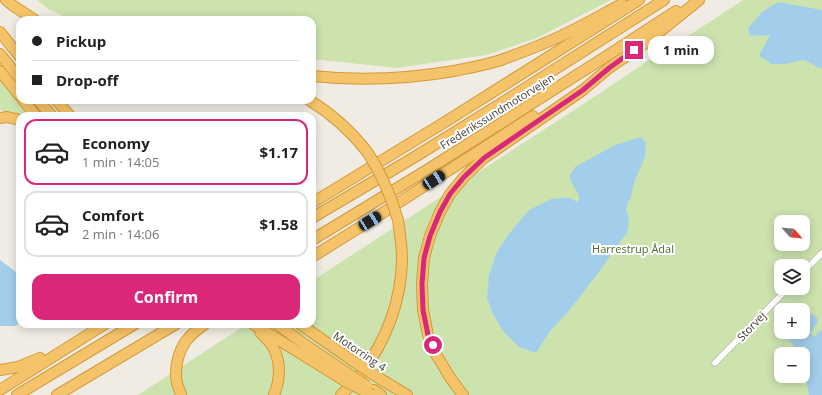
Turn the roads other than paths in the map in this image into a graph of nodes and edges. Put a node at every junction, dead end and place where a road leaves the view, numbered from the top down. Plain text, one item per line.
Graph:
1 (6, 0) edge
2 (630, 0) edge
3 (639, 0) edge
4 (664, 0) edge
5 (694, 0) edge
6 (699, 0) edge
7 (29, 16) edge
8 (0, 32) edge
9 (16, 52) edge
10 (0, 54) edge
11 (609, 68) junction
12 (0, 71) edge
13 (16, 74) edge
14 (316, 76) edge
15 (16, 91) edge
16 (26, 104) edge
17 (42, 104) edge
18 (60, 104) edge
19 (316, 104) edge
20 (33, 112) edge
21 (48, 112) edge
22 (66, 112) edge
23 (0, 118) edge
24 (16, 119) edge
25 (316, 201) edge
26 (316, 216) edge
27 (316, 238) edge
28 (822, 253) edge
29 (316, 255) edge
30 (810, 265) edge
31 (781, 295) edge
32 (98, 328) edge
33 (128, 328) edge
34 (169, 328) edge
35 (199, 328) edge
36 (257, 328) edge
37 (261, 328) edge
38 (282, 328) edge
39 (306, 328) edge
40 (88, 334) junction
41 (715, 363) dead end
42 (0, 370) edge
43 (347, 378) junction
44 (0, 390) edge
45 (375, 394) edge
46 (17, 395) edge
47 (57, 395) edge
48 (181, 395) edge
49 (274, 395) edge
50 (341, 395) edge
51 (407, 395) edge
52 (463, 395) edge

1 - 7 highway
2 - 14 highway
3 - 25 highway
4 - 26 highway, Frederikssundmotorvejen
5 - 27 highway, Frederikssundmotorvejen
6 - 11 highway
8 - 9 highway
10 - 13 highway
11 - 29 highway
11 - 52 highway
12 - 15 highway
16 - 20 highway
17 - 21 highway
18 - 22 highway
19 - 50 highway, bridge
23 - 24 highway
28 - 30 street
31 - 41 street, Storvej
32 - 40 highway
33 - 46 highway
34 - 47 highway
35 - 48 highway
36 - 49 highway
37 - 43 highway
38 - 43 highway
39 - 51 highway, Motorring 4, bridge
40 - 42 highway
40 - 44 highway
43 - 45 highway, bridge

